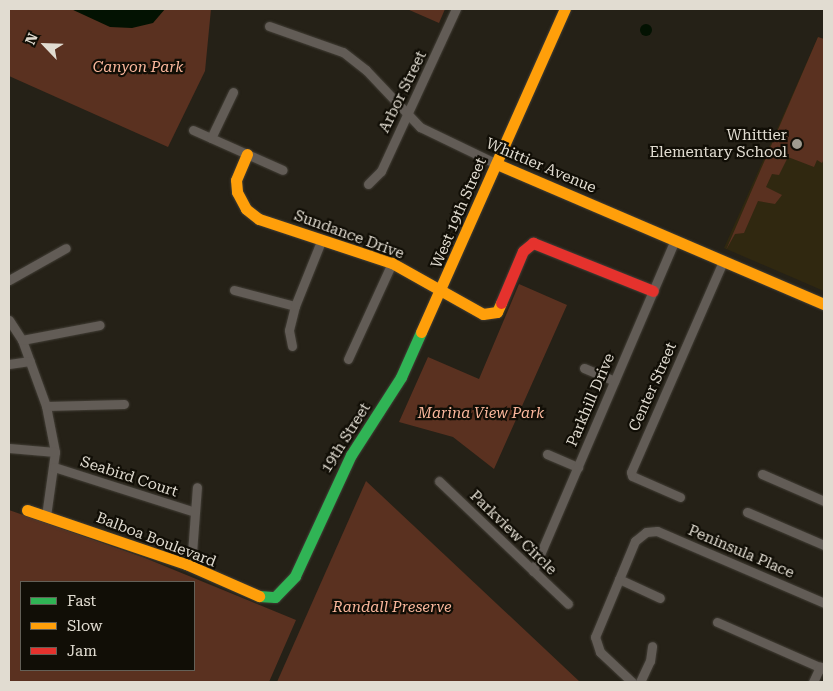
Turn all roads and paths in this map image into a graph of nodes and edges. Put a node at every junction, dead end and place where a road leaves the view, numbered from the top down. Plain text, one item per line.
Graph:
1 (456, 9) edge
2 (564, 9) edge
3 (268, 26) dead end
4 (233, 92) dead end
5 (406, 116) junction
6 (193, 130) dead end
7 (211, 138) junction
8 (246, 154) junction
9 (497, 164) junction
10 (283, 170) dead end
11 (368, 184) dead end
12 (322, 239) junction
13 (675, 240) junction
14 (66, 248) dead end
15 (723, 261) junction
16 (392, 263) junction
17 (9, 280) edge
18 (234, 290) dead end
19 (653, 291) junction
20 (441, 293) junction
21 (824, 304) edge
22 (295, 306) junction
23 (9, 320) edge
24 (100, 325) dead end
25 (22, 340) junction
26 (292, 346) dead end
27 (348, 359) dead end
28 (30, 361) junction
29 (9, 364) edge
30 (584, 368) dead end
31 (614, 381) junction
32 (124, 404) dead end
33 (46, 406) junction
34 (9, 448) edge
35 (55, 452) junction
36 (546, 454) dead end
37 (54, 467) junction
38 (578, 467) junction
39 (762, 474) dead end
40 (439, 481) dead end
41 (197, 486) dead end
42 (680, 497) dead end
43 (824, 501) edge
44 (27, 510) dead end
45 (195, 512) junction
46 (747, 512) dead end
47 (46, 516) junction
48 (824, 545) edge
49 (192, 553) dead end
50 (533, 571) junction
51 (619, 580) junction
52 (275, 597) joint
53 (660, 598) dead end
54 (824, 603) edge
55 (568, 604) dead end
56 (717, 622) dead end
57 (652, 646) dead end
58 (822, 668) edge
59 (632, 682) edge
60 (640, 682) edge
61 (813, 682) edge

1 - 5 street, Arbor Street
2 - 9 street, West 19th Street
3 - 5 street, Whittier Avenue
4 - 7 street
5 - 9 street, Whittier Avenue
5 - 11 street, Arbor Street
6 - 7 street
7 - 8 street
8 - 10 street
8 - 12 street, Sundance Drive
9 - 13 street, Whittier Avenue
9 - 20 street, West 19th Street
12 - 16 street, Sundance Drive
12 - 22 street
13 - 15 street, Whittier Avenue
13 - 19 street, Parkhill Drive
14 - 17 street
15 - 21 street, Whittier Avenue
15 - 42 street, Center Street
16 - 20 street, Sundance Drive
16 - 27 street
18 - 22 street
19 - 20 street, Sundance Drive
19 - 31 street, Parkhill Drive
20 - 52 street, 19th Street
22 - 26 street
23 - 25 street
24 - 25 street
25 - 28 street
28 - 29 street
28 - 33 street
30 - 31 street
31 - 38 street, Parkhill Drive
32 - 33 street
33 - 35 street
34 - 35 street
35 - 37 street
36 - 38 street
37 - 45 street, Seabird Court
37 - 47 street
38 - 50 street, Parkhill Drive
39 - 43 street
40 - 50 street, Parkview Circle
41 - 45 street, Seabird Court
44 - 47 street, Balboa Boulevard
45 - 49 street, Seabird Court
46 - 48 street
47 - 52 street, Balboa Boulevard
50 - 55 street, Parkview Circle
51 - 53 street
51 - 54 street, Peninsula Place
51 - 59 street
56 - 58 street
57 - 60 street
58 - 61 street

